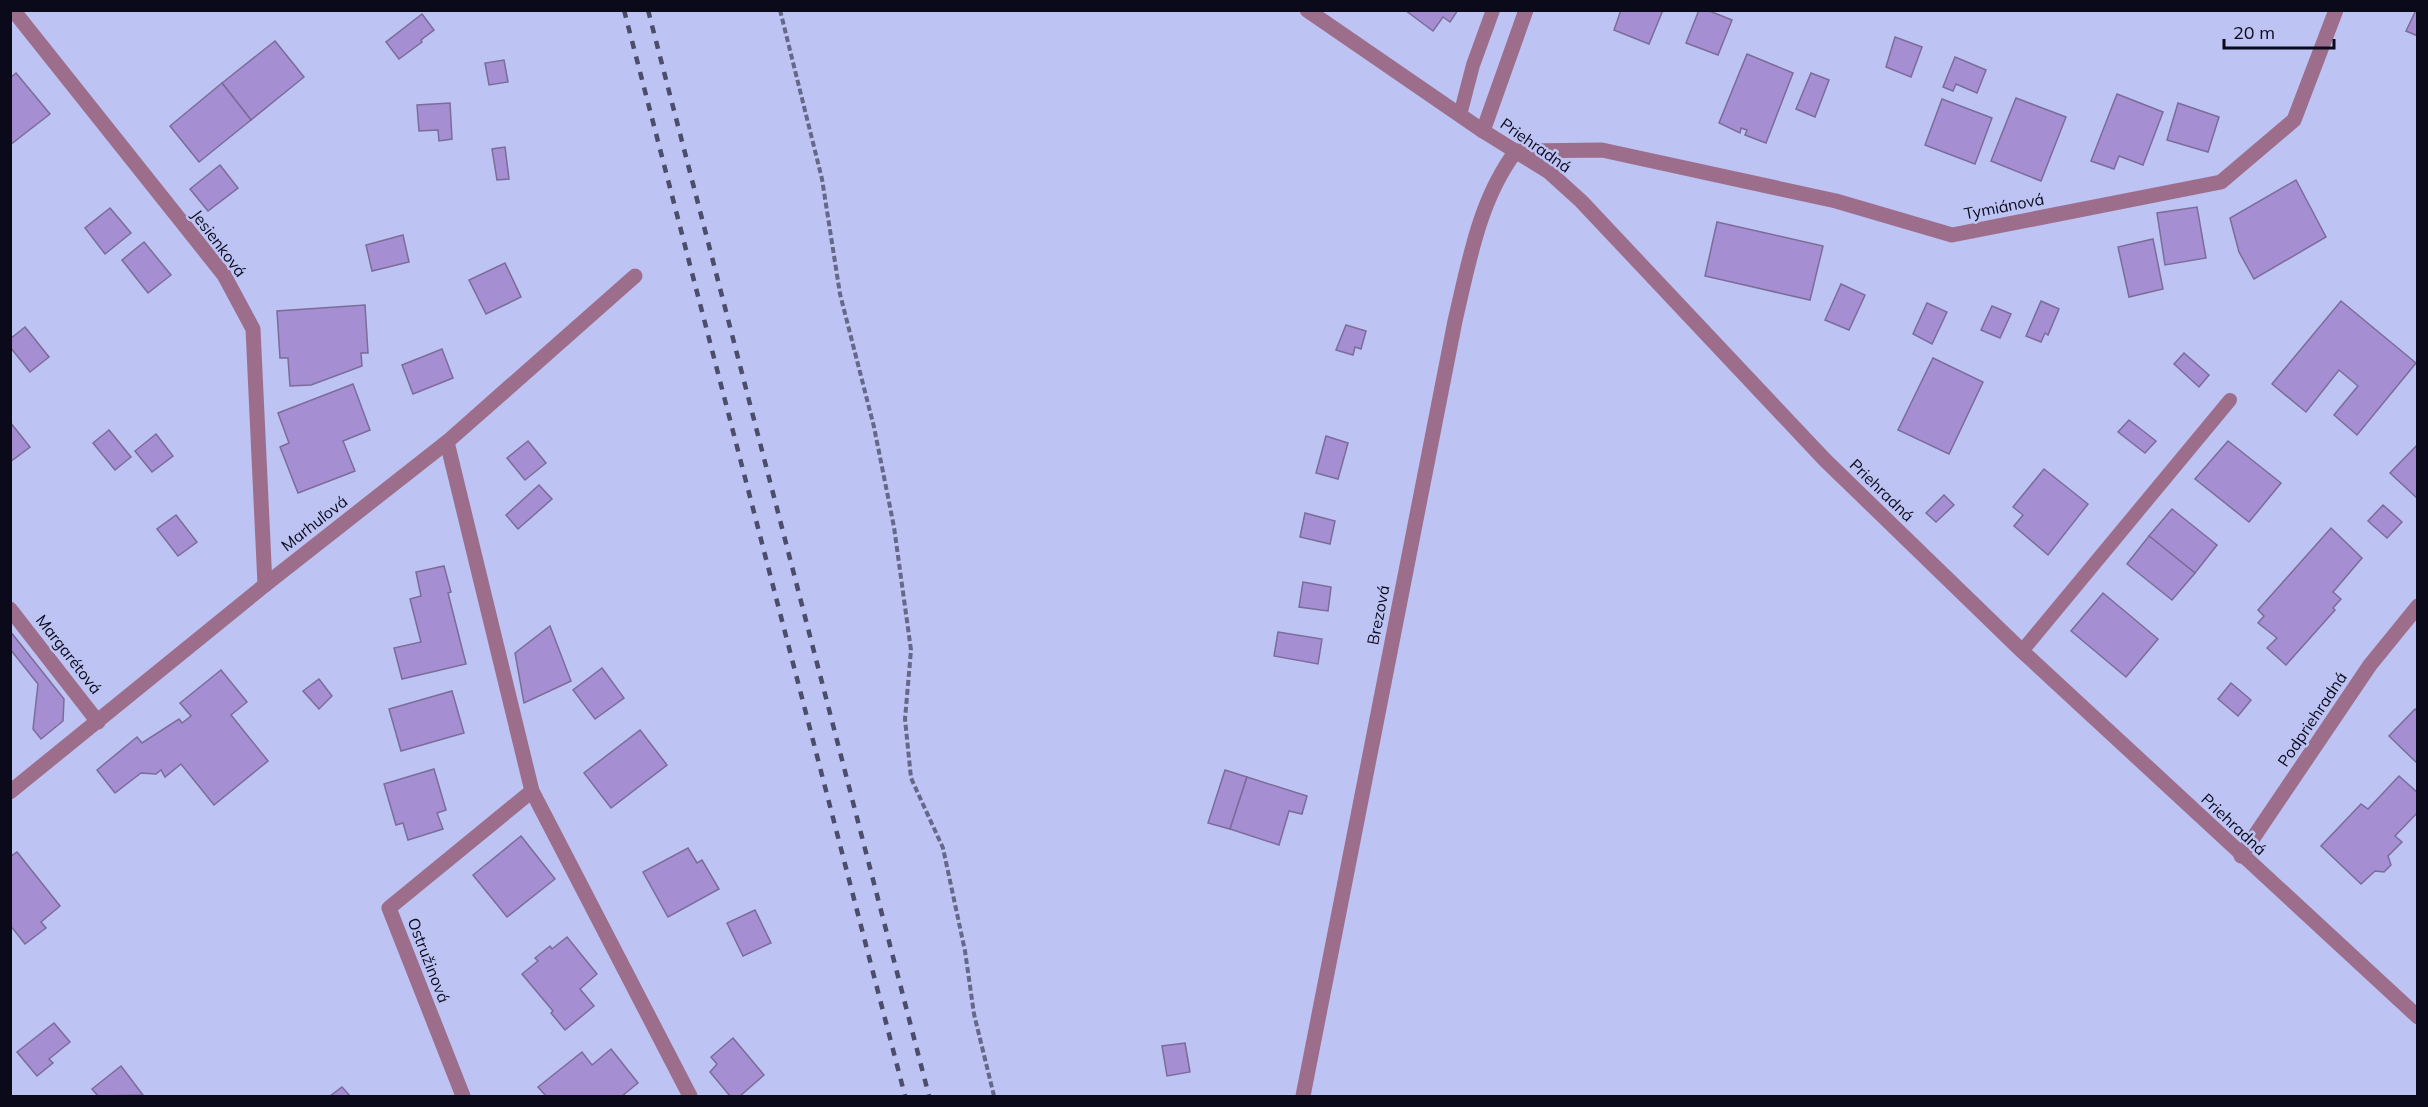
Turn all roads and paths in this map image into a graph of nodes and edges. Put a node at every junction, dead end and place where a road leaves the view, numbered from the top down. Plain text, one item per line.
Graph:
1 (12, 10) edge
2 (780, 10) edge
3 (1307, 10) edge
4 (1493, 10) edge
5 (1526, 10) edge
6 (2336, 10) edge
7 (1460, 115) junction
8 (1483, 131) junction
9 (1516, 151) junction
10 (635, 276) dead end
11 (2229, 400) dead end
12 (447, 442) junction
13 (266, 585) junction
14 (2418, 606) edge
15 (10, 609) edge
16 (2022, 651) junction
17 (98, 722) junction
18 (532, 791) junction
19 (10, 792) edge
20 (2241, 856) junction
21 (2418, 1017) edge
22 (463, 1096) edge
23 (690, 1096) edge
24 (994, 1096) edge
25 (1303, 1096) edge

1 - 13 street, Jesienková
2 - 24 path
3 - 7 street, Priehradná
4 - 7 lane
5 - 8 street
6 - 9 street, Tymiánová
7 - 8 street, Priehradná
8 - 9 street, Priehradná
9 - 16 street, Priehradná
9 - 25 street, Brezová
10 - 12 street, Marhuľová
11 - 16 lane
12 - 13 street, Marhuľová
12 - 18 street
13 - 17 street, Marhuľová
14 - 20 street, Podpriehradná
15 - 17 street, Margarétová
16 - 20 street, Priehradná
17 - 19 street, Marhuľová
18 - 22 street, Ostružinová
18 - 23 street
20 - 21 street, Priehradná

